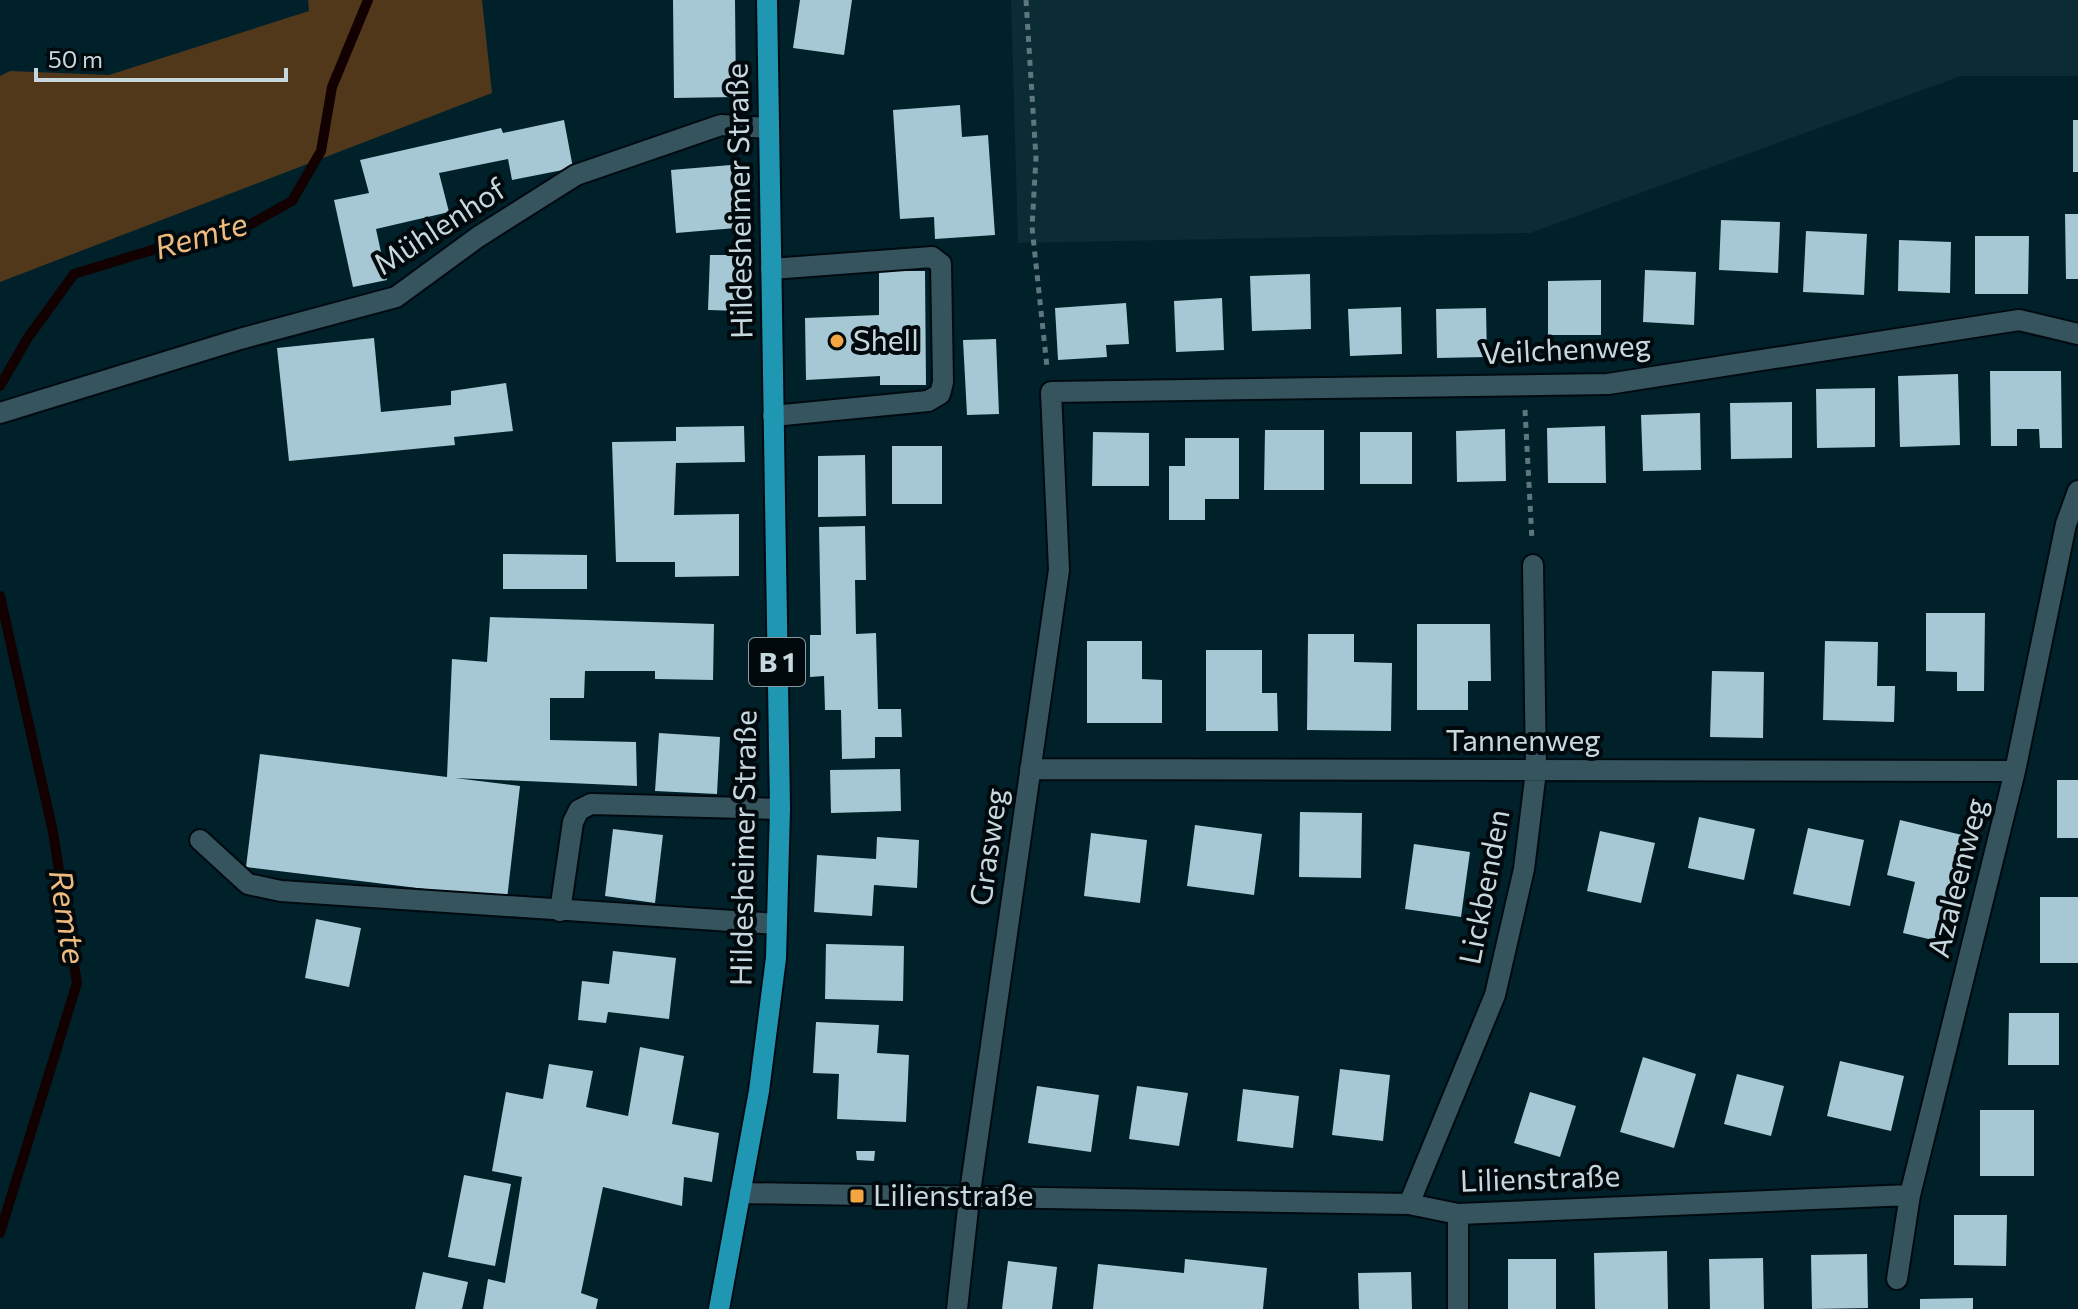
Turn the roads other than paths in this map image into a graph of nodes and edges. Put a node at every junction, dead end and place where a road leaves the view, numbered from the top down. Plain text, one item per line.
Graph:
1 (767, 0) edge
2 (769, 128) junction
3 (771, 269) junction
4 (2078, 334) edge
5 (1051, 392) joint
6 (0, 413) edge
7 (773, 416) junction
8 (2078, 491) edge
9 (1533, 565) road end
10 (1030, 769) junction
11 (1536, 771) junction
12 (2015, 771) junction
13 (780, 809) junction
14 (200, 840) dead end
15 (560, 911) junction
16 (777, 924) junction
17 (740, 1193) junction
18 (1910, 1195) junction
19 (969, 1199) junction
20 (1409, 1204) junction
21 (1458, 1214) junction
22 (1897, 1279) dead end
23 (719, 1309) edge
24 (957, 1309) edge
25 (1458, 1309) edge

1 - 2 main road, Hildesheimer Straße / B 1
2 - 3 main road, Hildesheimer Straße / B 1
2 - 6 street, Mühlenhof
3 - 7 main road, Hildesheimer Straße / B 1
3 - 7 street
4 - 5 street, Veilchenweg
5 - 10 street, Grasweg
7 - 13 main road, Hildesheimer Straße / B 1
8 - 12 street, Azaleenweg
9 - 11 street, Lickbenden
10 - 11 street, Tannenweg
10 - 19 street, Grasweg
11 - 12 street, Tannenweg
11 - 20 street, Lickbenden
12 - 18 street, Azaleenweg
13 - 15 street
13 - 16 main road, Hildesheimer Straße / B 1
14 - 15 street
15 - 16 street
16 - 17 main road, Hildesheimer Straße / B 1
17 - 19 street, Lilienstraße
17 - 23 main road, Hildesheimer Straße / B 1
18 - 21 street, Lilienstraße
18 - 22 street, Azaleenweg
19 - 20 street, Lilienstraße
19 - 24 street, Grasweg
20 - 21 street, Lilienstraße
21 - 25 street

